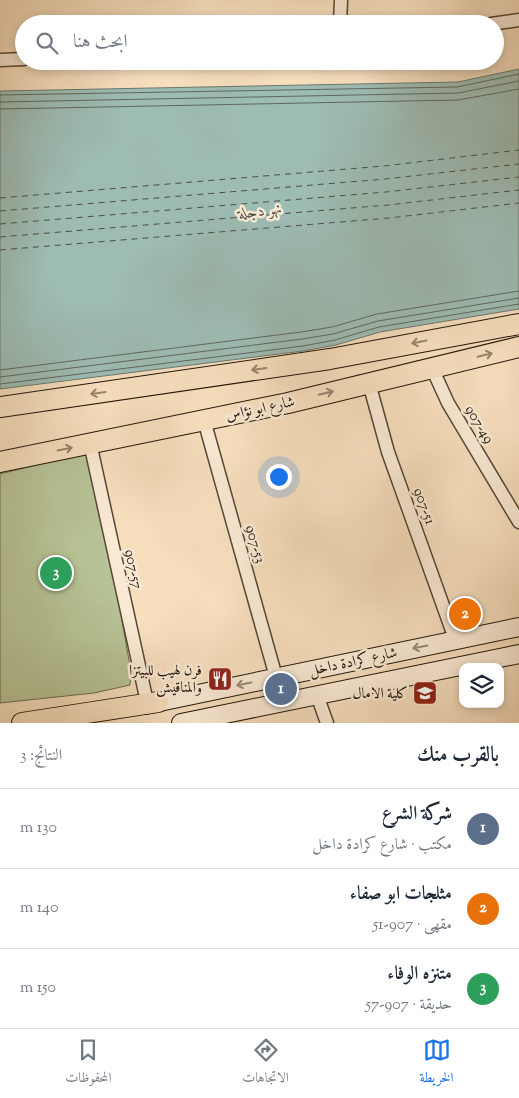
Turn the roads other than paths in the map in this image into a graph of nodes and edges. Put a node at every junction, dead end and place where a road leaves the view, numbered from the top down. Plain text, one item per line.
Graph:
1 (342, 0) edge
2 (341, 15) edge
3 (519, 20) edge
4 (504, 22) edge
5 (15, 59) edge
6 (0, 60) edge
7 (519, 324) edge
8 (519, 347) edge
9 (432, 368) junction
10 (369, 383) junction
11 (2, 407) edge
12 (204, 420) junction
13 (90, 443) junction
14 (0, 462) edge
15 (519, 522) edge
16 (519, 627) edge
17 (455, 639) junction
18 (519, 654) edge
19 (276, 677) junction
20 (317, 695) junction
21 (152, 702) junction
22 (22, 723) edge
23 (63, 723) edge
24 (182, 723) edge
25 (327, 723) edge

1 - 2 street
3 - 4 street
5 - 6 street
7 -> 11 main road
9 -> 8 main road, شارع ابو نؤاس
9 - 10 main road, شارع ابو نؤاس
9 - 15 street, 907-49
12 -> 10 main road, شارع ابو نؤاس
10 - 17 street, 907-51
12 - 13 main road, شارع ابو نؤاس
12 - 19 street, 907-53
14 -> 13 main road, شارع ابو نؤاس
13 - 21 street, 907-57
16 - 17 main road, شارع كرادة داخل
17 -> 19 main road, شارع كرادة داخل
18 - 20 main road, شارع كرادة داخل
19 -> 21 main road, شارع كرادة داخل
20 - 24 main road, شارع كرادة داخل
20 - 25 street
21 - 22 main road
21 - 23 main road, شارع كرادة داخل

